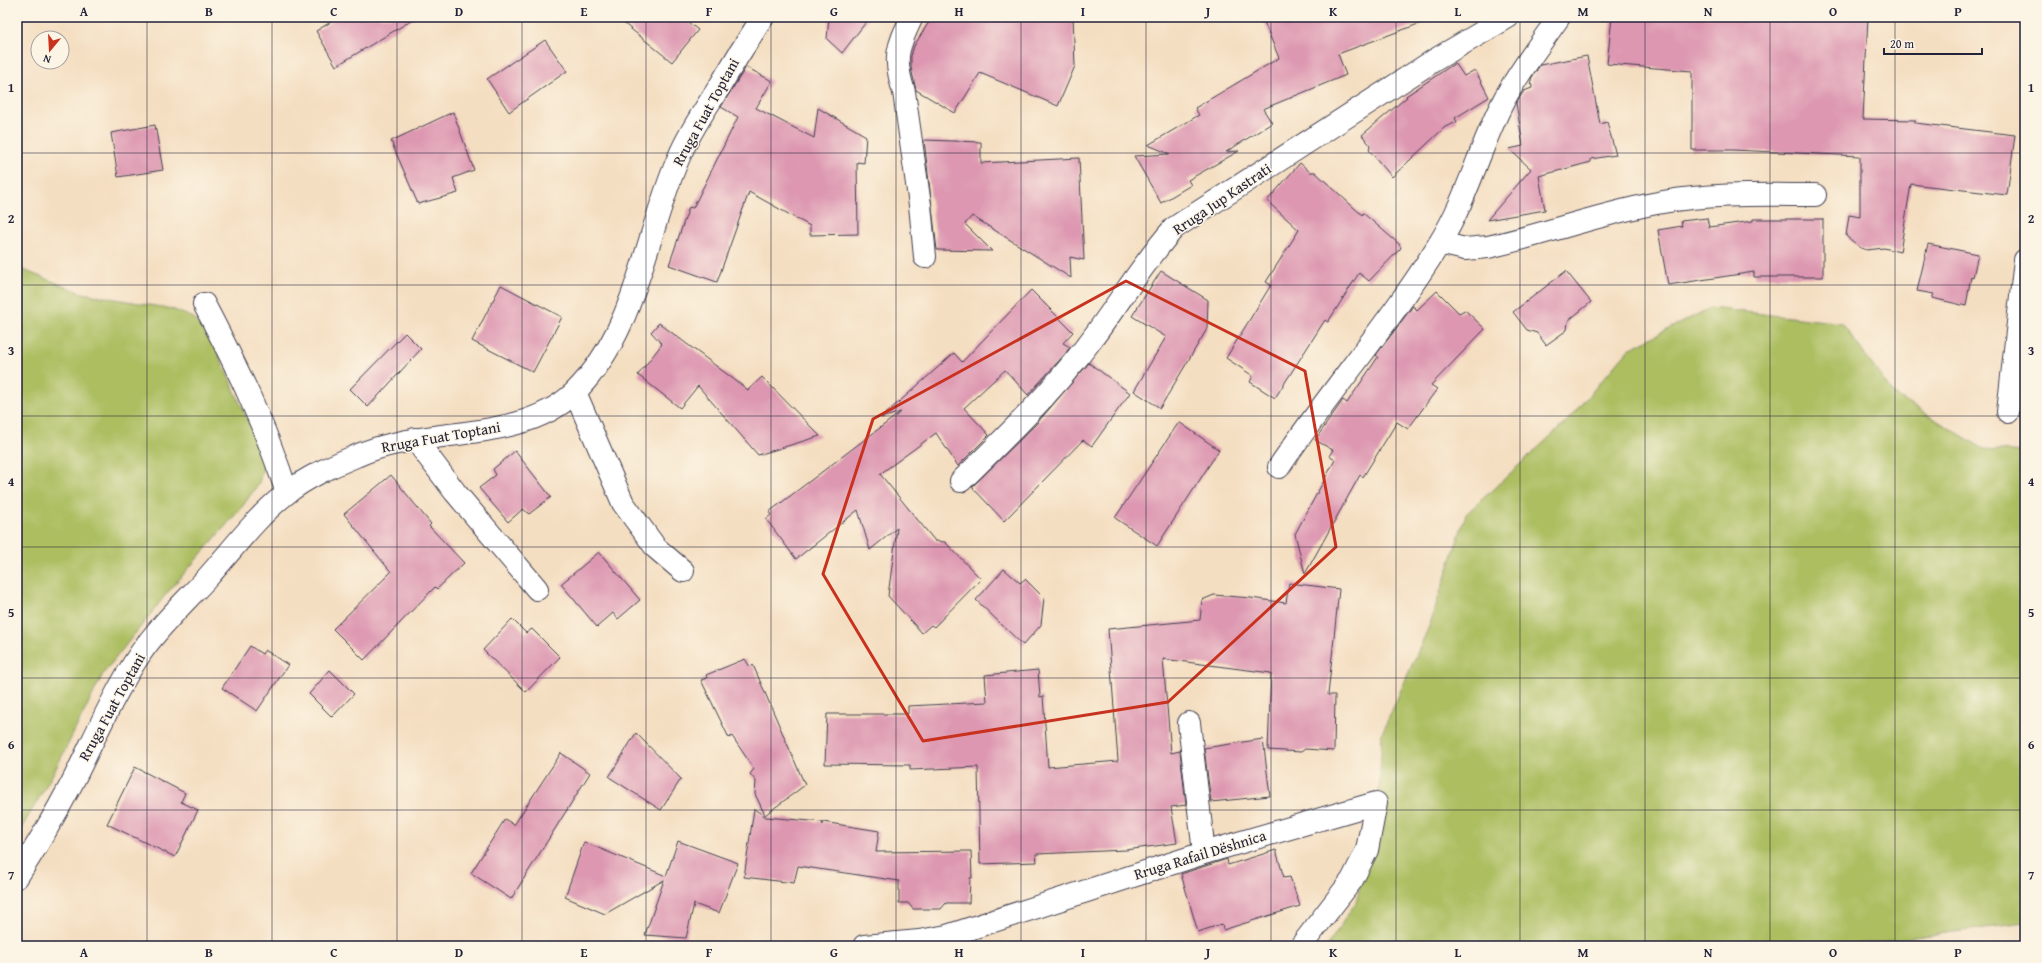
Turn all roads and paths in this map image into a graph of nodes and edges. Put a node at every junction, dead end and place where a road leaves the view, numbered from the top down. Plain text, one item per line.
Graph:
1 (762, 17) edge
2 (912, 17) edge
3 (1508, 17) edge
4 (1559, 17) edge
5 (1815, 195) dead end
6 (1440, 244) junction
7 (925, 257) dead end
8 (2025, 260) edge
9 (204, 304) dead end
10 (575, 392) junction
11 (2008, 412) dead end
12 (415, 439) junction
13 (1279, 467) dead end
14 (961, 482) dead end
15 (287, 493) junction
16 (683, 571) dead end
17 (537, 589) dead end
18 (1189, 723) dead end
19 (1204, 853) junction
20 (17, 877) edge
21 (864, 946) edge
22 (1301, 946) edge

1 - 10 street, Rruga Fuat Toptani
2 - 7 street
3 - 14 street, Rruga Jup Kastrati
4 - 6 street
5 - 6 street
6 - 13 street
8 - 11 street
9 - 15 street
10 - 12 street, Rruga Fuat Toptani
10 - 16 street
12 - 15 street, Rruga Fuat Toptani
12 - 17 street
15 - 20 street, Rruga Fuat Toptani
18 - 19 street
19 - 21 street, Rruga Rafail Dëshnica
19 - 22 street, Rruga Rafail Dëshnica

